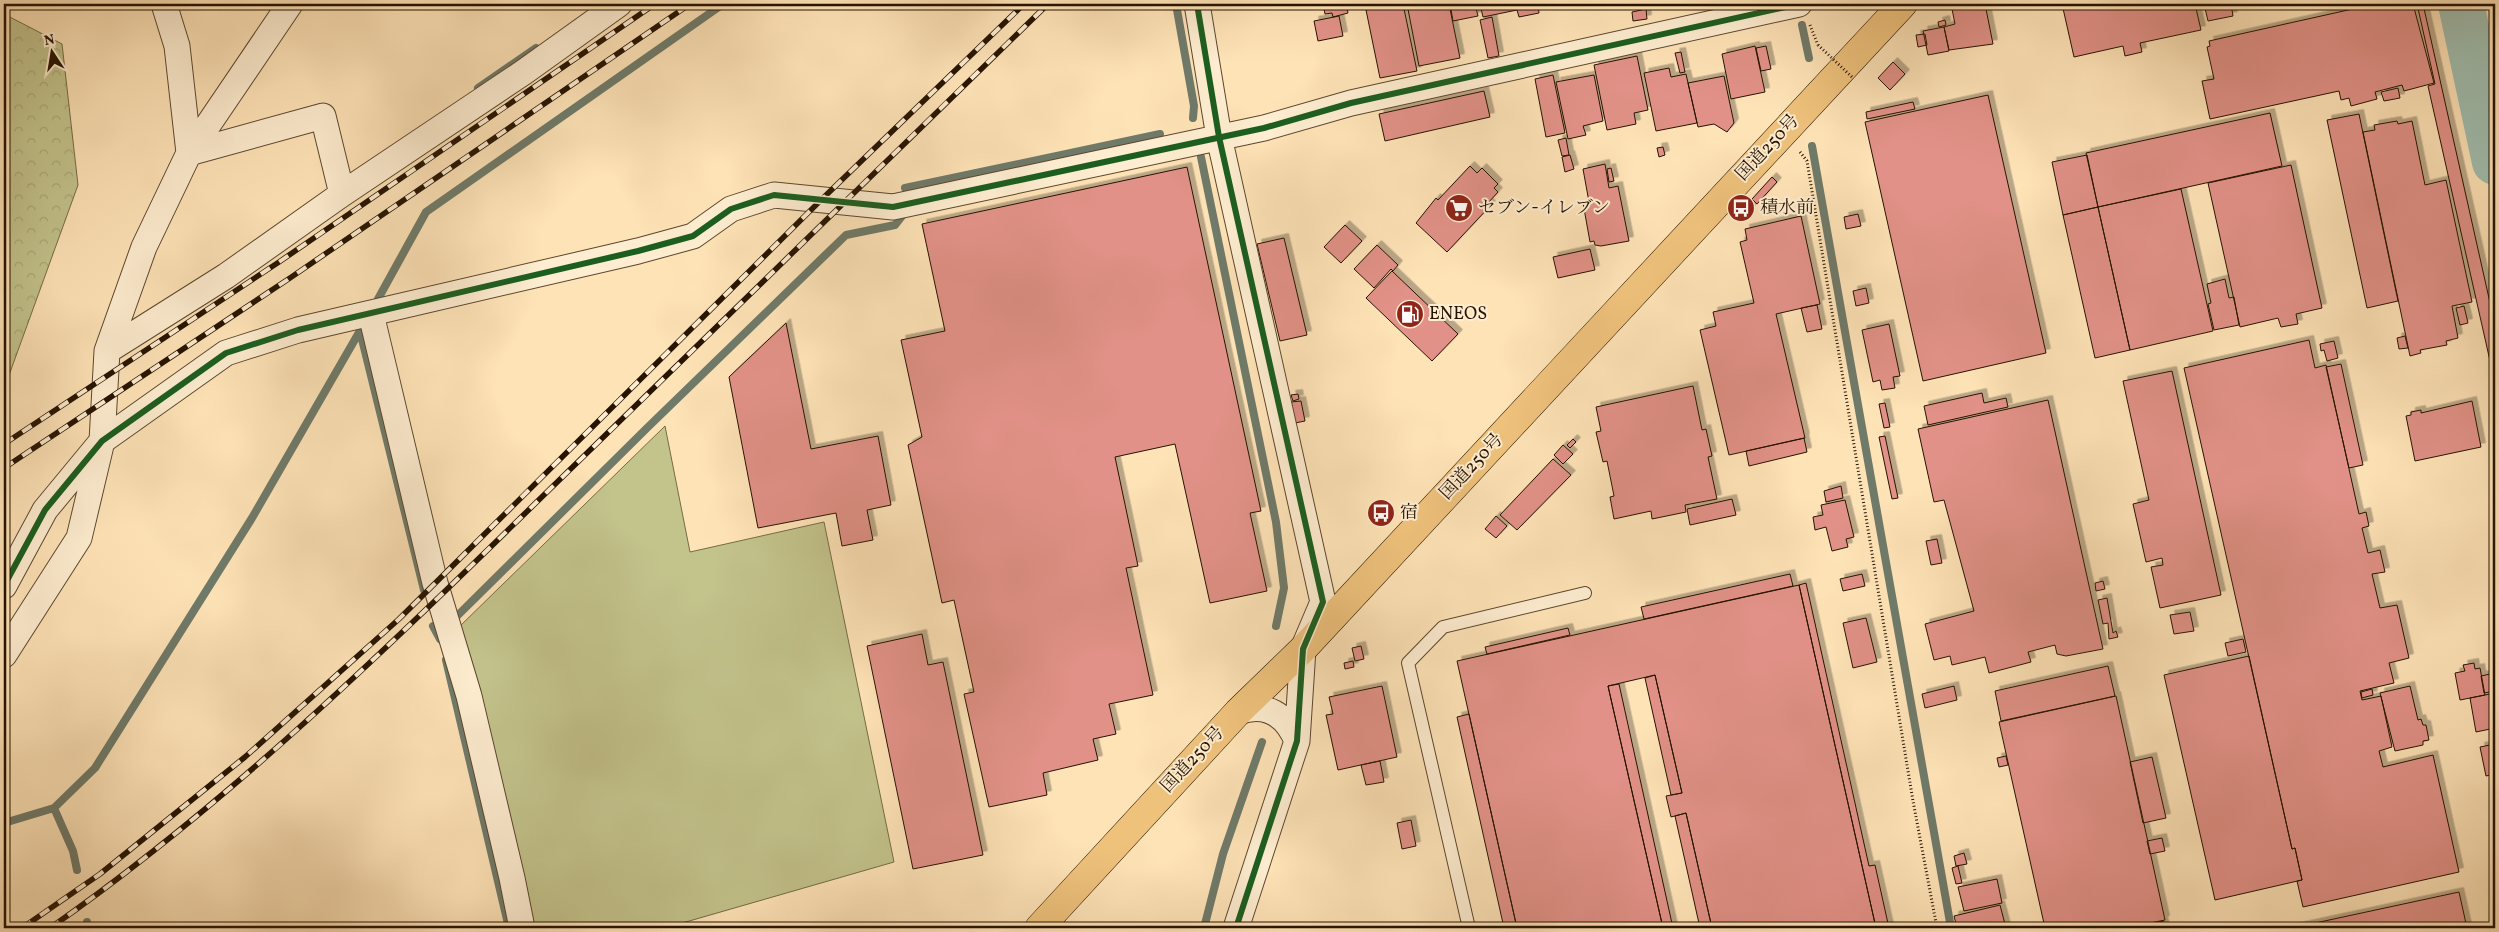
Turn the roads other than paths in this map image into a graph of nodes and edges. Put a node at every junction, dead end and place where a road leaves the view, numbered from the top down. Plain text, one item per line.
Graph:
1 (164, 4) edge
2 (290, 4) edge
3 (619, 4) edge
4 (1197, 4) edge
5 (1799, 4) edge
6 (1903, 4) edge
7 (1219, 137) junction
8 (189, 153) junction
9 (340, 186) junction
10 (371, 314) junction
11 (106, 351) junction
12 (102, 441) junction
13 (4, 586) edge
14 (1585, 593) dead end
15 (1303, 649) junction
16 (4, 655) edge
17 (1238, 712) junction
18 (1297, 741) junction
19 (522, 928) edge
20 (1039, 928) edge
21 (1236, 928) edge
22 (1469, 928) edge

1 - 8 street
2 - 8 street
3 - 9 street
4 - 7 street
5 - 7 street
6 - 15 highway, 国道250号
7 - 10 street
7 - 15 street
8 - 9 street
8 - 11 street
9 - 11 street
10 - 12 street
10 - 19 street
11 - 12 street
12 - 13 street
12 - 16 street
14 - 22 lane
15 - 17 highway, 国道250号
15 - 18 street
17 - 18 street
17 - 20 highway, 国道250号
18 - 21 street

